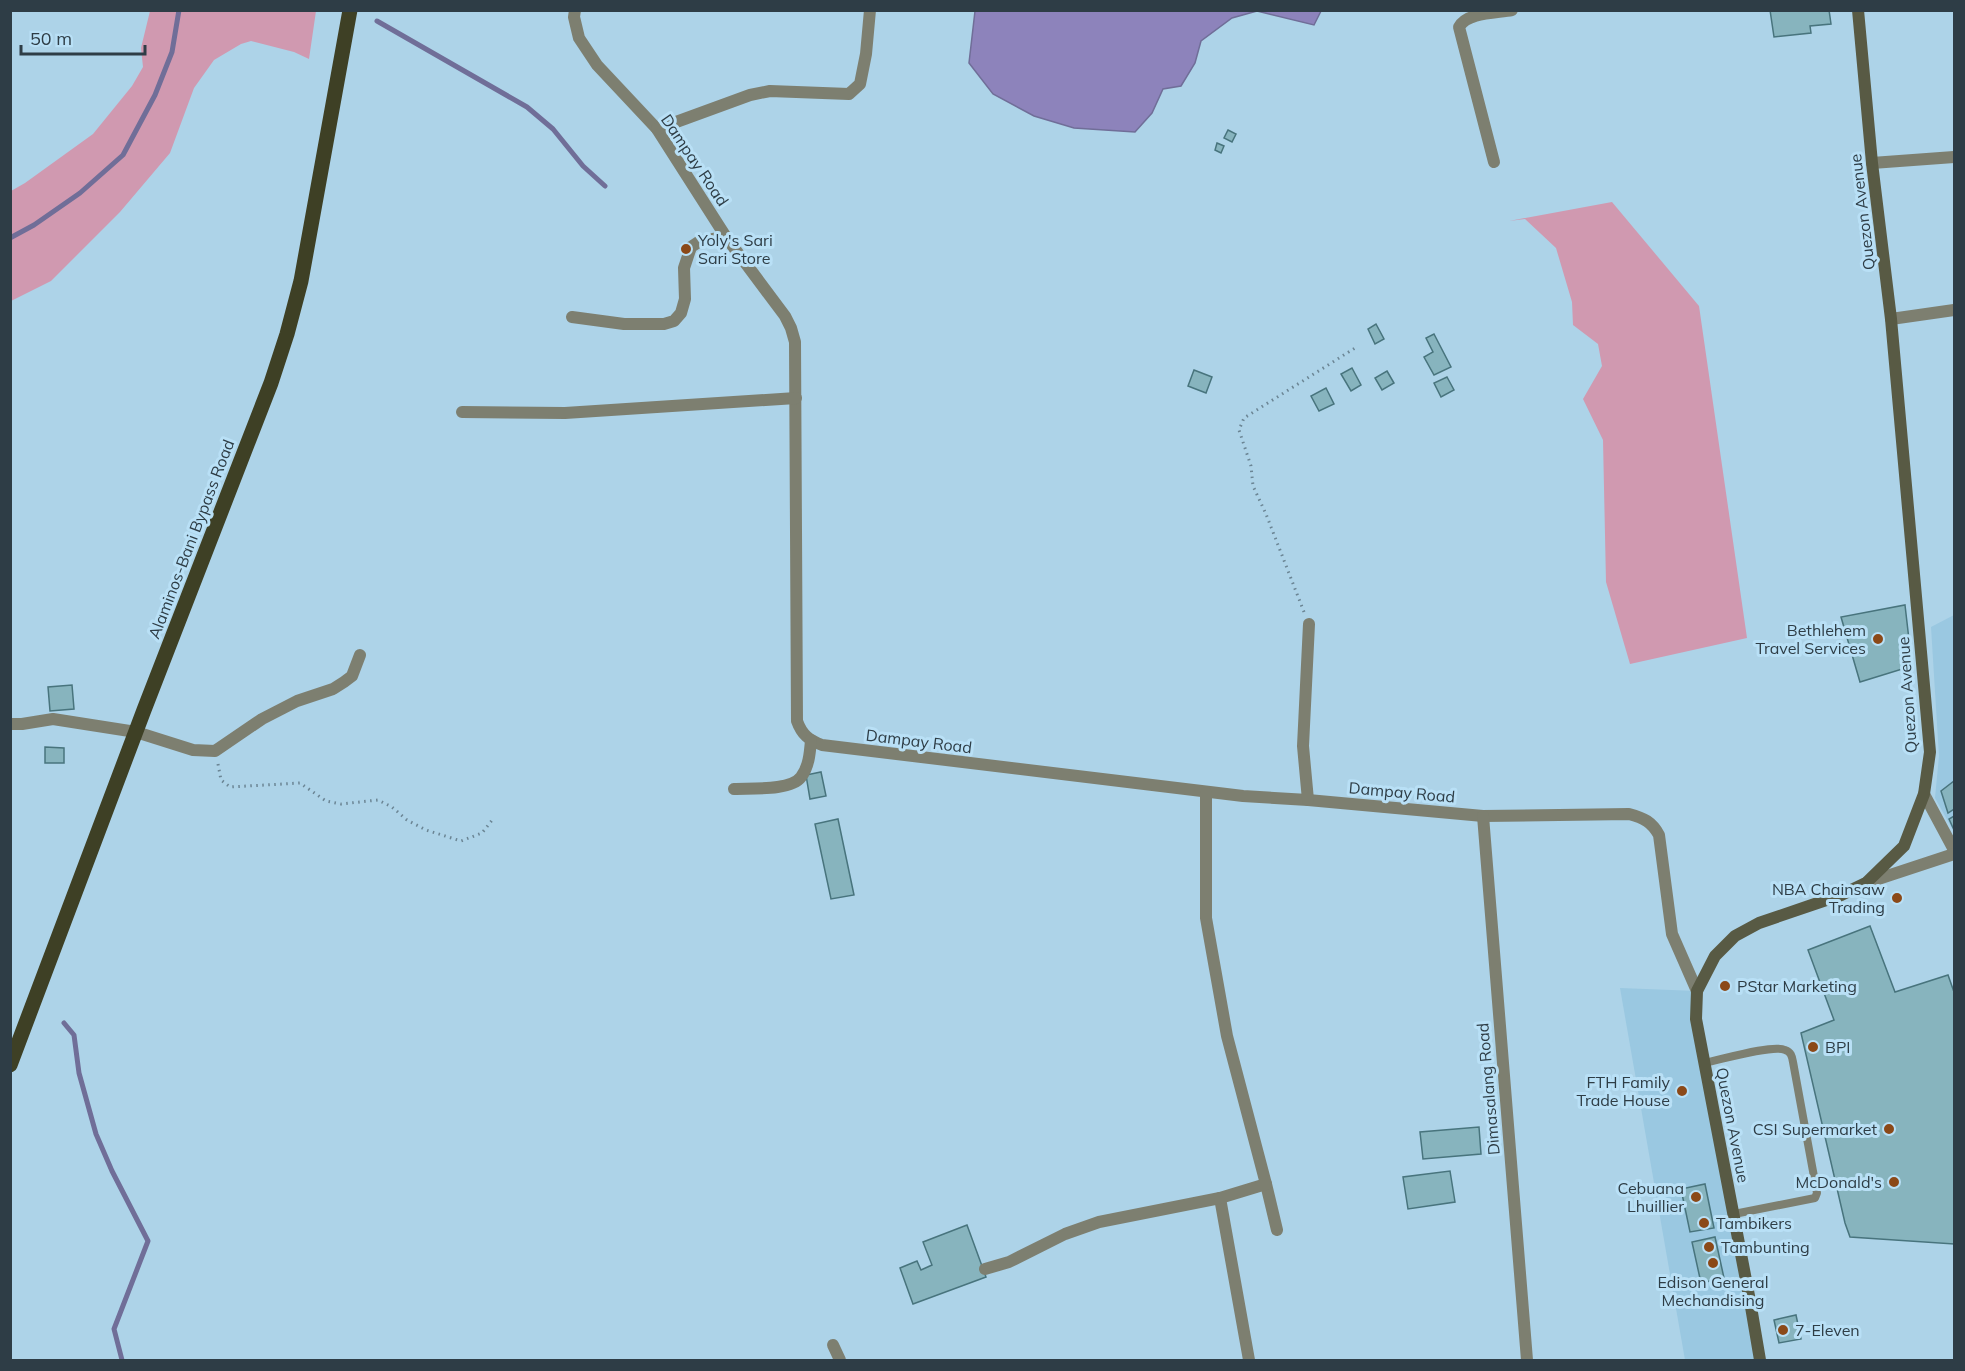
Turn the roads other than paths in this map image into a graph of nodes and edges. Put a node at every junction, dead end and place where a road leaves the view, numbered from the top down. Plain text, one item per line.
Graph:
1 (350, 10) edge
2 (575, 10) edge
3 (870, 10) edge
4 (1512, 10) edge
5 (1858, 10) edge
6 (657, 129) junction
7 (1954, 157) edge
8 (1494, 162) dead end
9 (1872, 163) junction
10 (726, 237) junction
11 (1954, 310) edge
12 (572, 317) dead end
13 (1891, 319) junction
14 (796, 398) junction
15 (462, 412) dead end
16 (1309, 624) road end
17 (360, 655) dead end
18 (10, 724) edge
19 (136, 732) junction
20 (811, 741) junction
21 (734, 789) dead end
22 (1206, 793) junction
23 (1924, 794) junction
24 (1308, 800) junction
25 (1483, 816) junction
26 (1954, 852) edge
27 (1866, 883) junction
28 (1696, 992) junction
29 (1704, 1063) junction
30 (10, 1065) edge
31 (1266, 1184) junction
32 (1220, 1198) junction
33 (1734, 1214) junction
34 (1277, 1230) dead end
35 (985, 1269) dead end
36 (833, 1346) dead end
37 (840, 1360) edge
38 (1249, 1360) edge
39 (1527, 1360) edge
40 (1760, 1360) edge

1 - 19 main road, Alaminos-Bani Bypass Road
2 - 6 street, Dampay Road
3 - 6 street
4 - 8 street
5 - 9 main road, Quezon Avenue
6 - 10 street, Dampay Road
7 - 9 street
9 - 13 main road, Quezon Avenue
10 - 12 street
10 - 14 street, Dampay Road
11 - 13 street
13 - 23 main road, Quezon Avenue
14 - 15 street
14 - 20 street, Dampay Road
16 - 24 street
17 - 19 street
18 - 19 street
19 - 30 main road, Alaminos-Bani Bypass Road
20 - 21 street
20 - 22 street, Dampay Road
22 - 24 street, Dampay Road
22 - 31 street
23 - 26 street
23 - 27 main road, Quezon Avenue
24 - 25 street, Dampay Road
25 - 28 street, Dampay Road
25 - 39 street, Dimasalang Road
26 - 27 street
27 - 28 main road, Quezon Avenue
28 - 29 main road, Quezon Avenue
29 - 33 main road, Quezon Avenue
29 - 33 lane
31 - 32 street
31 - 34 street
32 - 35 street
32 - 38 street
33 - 40 main road, Quezon Avenue
36 - 37 street

